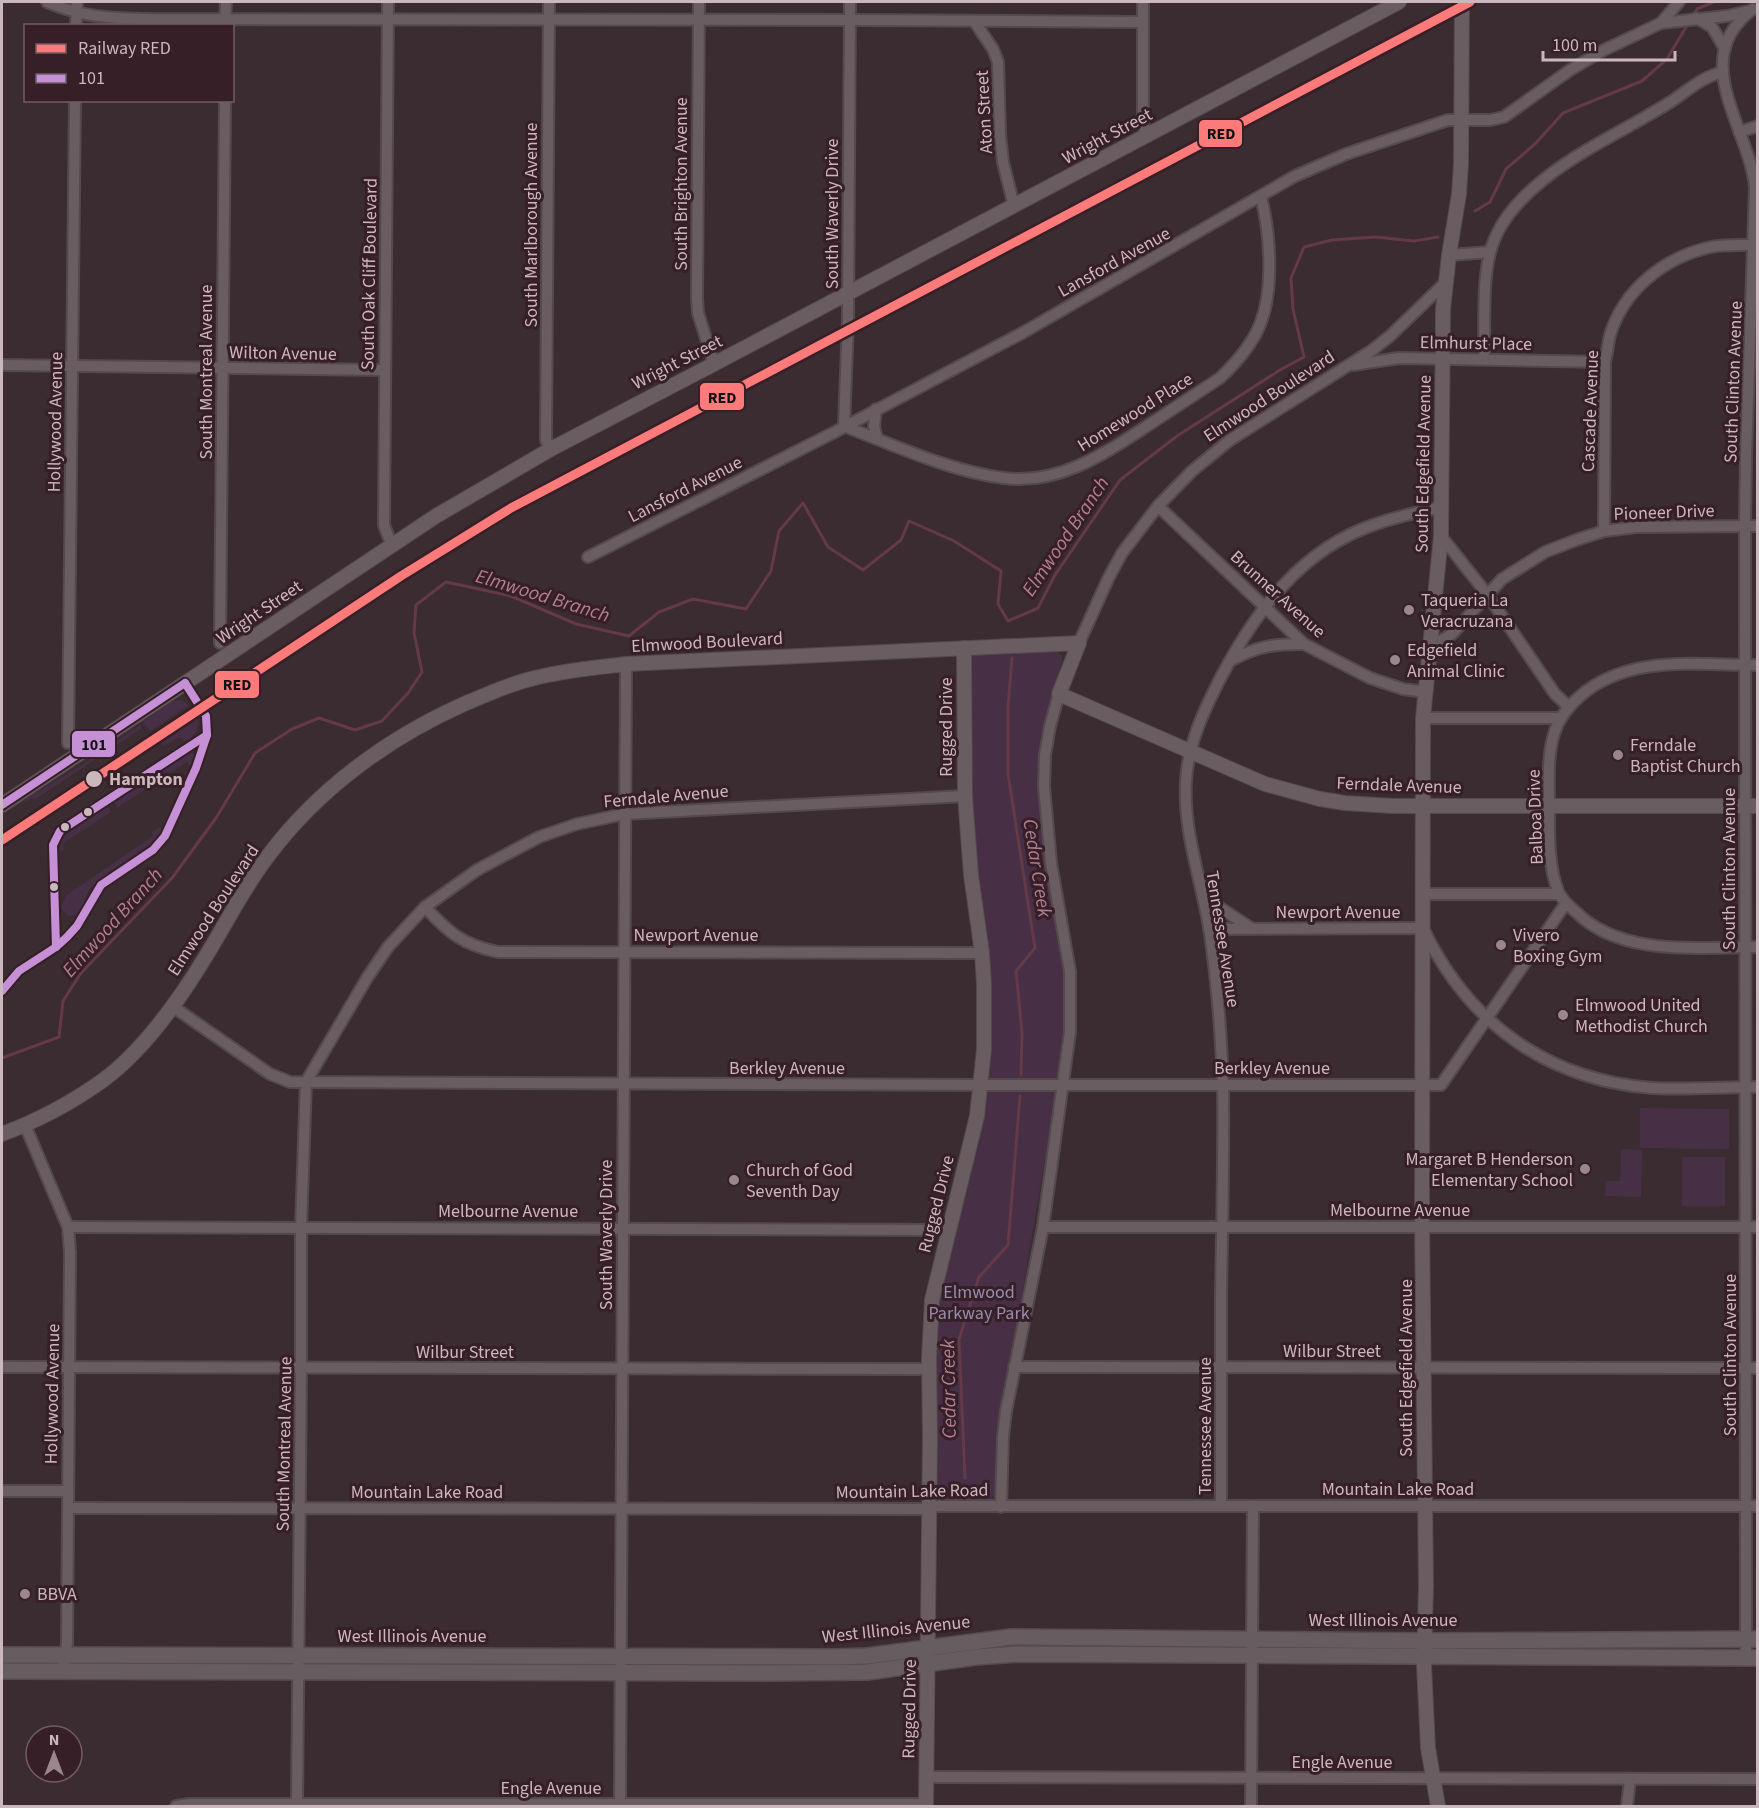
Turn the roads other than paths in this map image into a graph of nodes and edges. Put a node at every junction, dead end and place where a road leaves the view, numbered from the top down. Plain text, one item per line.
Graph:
1 (47, 2) edge
2 (76, 2) edge
3 (226, 2) edge
4 (388, 2) edge
5 (549, 2) edge
6 (699, 2) edge
7 (850, 2) edge
8 (1143, 2) edge
9 (1399, 2) edge
10 (1462, 2) edge
11 (1678, 2) edge
12 (1755, 8) edge
13 (76, 14) junction
14 (388, 19) junction
15 (549, 19) junction
16 (699, 19) junction
17 (1690, 19) junction
18 (850, 20) junction
19 (975, 21) junction
20 (225, 22) edge
21 (1143, 22) junction
22 (1661, 23) junction
23 (76, 24) edge
24 (1725, 49) junction
25 (1723, 72) junction
26 (75, 102) edge
27 (225, 102) edge
28 (1463, 118) junction
29 (1758, 126) edge
30 (1739, 132) junction
31 (1146, 136) junction
32 (1261, 197) junction
33 (1014, 206) junction
34 (1756, 245) edge
35 (1490, 252) junction
36 (1449, 255) junction
37 (1446, 282) junction
38 (848, 292) junction
39 (1444, 358) junction
40 (1484, 359) junction
41 (1605, 363) junction
42 (714, 364) junction
43 (2, 365) edge
44 (72, 366) junction
45 (1347, 366) junction
46 (223, 368) junction
47 (384, 370) junction
48 (1753, 386) edge
49 (876, 409) junction
50 (844, 426) junction
51 (877, 439) junction
52 (551, 448) junction
53 (1158, 506) junction
54 (1442, 507) junction
55 (1745, 526) junction
56 (1758, 526) edge
57 (1604, 531) junction
58 (1441, 536) junction
59 (392, 546) junction
60 (588, 557) dead end
61 (1487, 594) junction
62 (1263, 607) junction
63 (220, 643) dead end
64 (1079, 643) junction
65 (1304, 644) junction
66 (1430, 647) junction
67 (964, 648) junction
68 (1229, 661) junction
69 (626, 664) junction
70 (1745, 665) junction
71 (1758, 665) edge
72 (1426, 692) junction
73 (1059, 694) junction
74 (1569, 707) junction
75 (1424, 718) junction
76 (1561, 718) junction
77 (68, 743) dead end
78 (1190, 752) junction
79 (965, 796) junction
80 (2, 805) edge
81 (1423, 806) junction
82 (1549, 806) junction
83 (1751, 806) edge
84 (624, 814) junction
85 (1201, 887) junction
86 (1423, 894) junction
87 (1563, 898) junction
88 (425, 908) junction
89 (1423, 928) junction
90 (1209, 929) junction
91 (1254, 929) junction
92 (1746, 947) junction
93 (1758, 947) edge
94 (625, 951) junction
95 (982, 953) junction
96 (172, 1006) junction
97 (1486, 1018) junction
98 (306, 1082) junction
99 (624, 1084) junction
100 (1223, 1084) junction
101 (981, 1085) junction
102 (1063, 1085) junction
103 (1424, 1085) junction
104 (1744, 1087) junction
105 (1758, 1087) edge
106 (25, 1125) junction
107 (2, 1134) edge
108 (68, 1227) junction
109 (301, 1227) junction
110 (1043, 1227) junction
111 (1222, 1227) junction
112 (1423, 1227) junction
113 (1746, 1227) junction
114 (1758, 1227) edge
115 (623, 1228) junction
116 (948, 1230) junction
117 (2, 1367) edge
118 (69, 1367) junction
119 (1014, 1367) junction
120 (1221, 1367) junction
121 (302, 1368) junction
122 (621, 1368) junction
123 (1424, 1368) junction
124 (1752, 1368) edge
125 (929, 1369) junction
126 (2, 1491) edge
127 (68, 1491) junction
128 (1221, 1506) junction
129 (1253, 1506) junction
130 (1425, 1506) junction
131 (1752, 1506) edge
132 (1001, 1507) junction
133 (68, 1508) junction
134 (300, 1508) junction
135 (930, 1508) junction
136 (621, 1509) junction
137 (1090, 1637) junction
138 (1252, 1638) junction
139 (1586, 1639) junction
140 (1752, 1639) edge
141 (1425, 1641) junction
142 (929, 1646) junction
143 (1091, 1654) junction
144 (2, 1655) edge
145 (65, 1655) junction
146 (298, 1655) junction
147 (460, 1655) junction
148 (1252, 1655) junction
149 (620, 1656) junction
150 (769, 1657) junction
151 (1424, 1657) junction
152 (1752, 1658) edge
153 (1586, 1659) junction
154 (928, 1664) junction
155 (2, 1671) edge
156 (63, 1671) junction
157 (297, 1672) junction
158 (460, 1672) junction
159 (620, 1673) junction
160 (768, 1673) junction
161 (926, 1778) junction
162 (1432, 1778) junction
163 (1252, 1779) junction
164 (1758, 1779) edge
165 (1630, 1780) junction
166 (297, 1805) edge
167 (417, 1805) edge
168 (926, 1805) edge
169 (176, 1806) edge
170 (620, 1806) edge
171 (1251, 1806) edge
172 (1438, 1806) edge
173 (1627, 1806) edge

1 - 13 street
2 - 13 street
3 - 20 street
4 - 14 street, South Oak Cliff Boulevard
5 - 15 street, South Marlborough Avenue
6 - 16 street, South Brighton Avenue
7 - 18 street, South Waverly Drive
8 - 21 street
9 - 31 street, Wright Street
10 - 28 street, South Edgefield Avenue
11 - 22 street, Lansford Avenue
12 - 17 street
12 - 24 street
13 - 20 street
13 - 23 street
14 - 15 street
14 - 20 street
14 - 47 street, South Oak Cliff Boulevard
15 - 16 street
15 - 52 street, South Marlborough Avenue
16 - 18 street
16 - 42 street, South Brighton Avenue
17 - 22 street, Lansford Avenue
17 - 24 street
18 - 19 street
18 - 38 street, South Waverly Drive
19 - 21 street
19 - 33 street, Aton Street
21 - 31 street
22 - 28 street, Lansford Avenue
24 - 25 street, South Clinton Avenue
25 - 30 street, South Clinton Avenue
25 - 35 street
26 - 44 street, Hollywood Avenue
27 - 46 street, South Montreal Avenue
28 - 32 street, Lansford Avenue
28 - 36 street, South Edgefield Avenue
29 - 30 street
30 - 34 street, South Clinton Avenue
31 - 33 street, Wright Street
32 - 49 street, Lansford Avenue
32 - 51 street, Homewood Place
33 - 38 street, Wright Street
34 - 41 street, Cascade Avenue
34 - 48 street, South Clinton Avenue
35 - 36 street
35 - 40 street
36 - 37 street, South Edgefield Avenue
37 - 39 street, South Edgefield Avenue
37 - 45 street, Elmwood Boulevard
38 - 42 street, Wright Street
38 - 50 street, South Waverly Drive
39 - 40 street, Elmhurst Place
39 - 45 street, Elmhurst Place
39 - 54 street, South Edgefield Avenue
40 - 41 street, Elmhurst Place
41 - 57 street, Cascade Avenue
42 - 52 street, Wright Street
43 - 44 street, Wilton Avenue
44 - 46 street, Wilton Avenue
44 - 77 street, Hollywood Avenue
45 - 53 street, Elmwood Boulevard
46 - 47 street, Wilton Avenue
46 - 63 street, South Montreal Avenue
47 - 59 street, South Oak Cliff Boulevard
48 - 55 street, South Clinton Avenue
49 - 50 street, Lansford Avenue
49 - 51 street
50 - 51 street, Homewood Place
50 - 60 street, Lansford Avenue
52 - 59 street, Wright Street
53 - 62 street, Brunner Avenue
53 - 64 street, Elmwood Boulevard
54 - 58 street, South Edgefield Avenue
54 - 62 street, Tennessee Avenue
55 - 56 street, Pioneer Drive
55 - 57 street, Pioneer Drive
55 - 70 street, South Clinton Avenue
57 - 61 street, Pioneer Drive
58 - 61 street
58 - 66 street, South Edgefield Avenue
59 - 80 street, Wright Street
61 - 66 street, Pioneer Drive
61 - 74 street
62 - 65 street, Brunner Avenue
62 - 68 street, Tennessee Avenue
64 - 67 street, Elmwood Boulevard
64 - 73 street
65 - 68 street
65 - 72 street, Brunner Avenue
66 - 72 street, South Edgefield Avenue
67 - 69 street, Elmwood Boulevard
67 - 79 street, Rugged Drive
68 - 78 street, Tennessee Avenue
69 - 84 street, South Waverly Drive
69 - 96 street, Elmwood Boulevard
70 - 71 street
70 - 74 street
70 - 83 street, South Clinton Avenue
72 - 75 street, South Edgefield Avenue
73 - 78 street, Ferndale Avenue
73 - 102 street
74 - 76 street, Balboa Drive
75 - 76 street
75 - 81 street, South Edgefield Avenue
76 - 82 street, Balboa Drive
78 - 81 street, Ferndale Avenue
78 - 85 street, Tennessee Avenue
79 - 84 street, Ferndale Avenue
79 - 95 street, Rugged Drive
81 - 82 street, Ferndale Avenue
81 - 86 street, South Edgefield Avenue
82 - 83 street, Ferndale Avenue
82 - 87 street, Balboa Drive
83 - 92 street, South Clinton Avenue
84 - 88 street, Ferndale Avenue
84 - 94 street, South Waverly Drive
85 - 90 street, Tennessee Avenue
85 - 91 street, Newport Avenue
86 - 87 street, Newport Avenue
86 - 89 street, South Edgefield Avenue
87 - 92 street
87 - 97 street
88 - 94 street, Newport Avenue
88 - 98 street, Ferndale Avenue
89 - 91 street, Newport Avenue
89 - 97 street, South Edgefield Avenue
89 - 103 street, South Edgefield Avenue
90 - 91 street, Newport Avenue
90 - 100 street, Tennessee Avenue
92 - 93 street
92 - 104 street, South Clinton Avenue
94 - 95 street, Newport Avenue
94 - 99 street, South Waverly Drive
95 - 101 street, Rugged Drive
96 - 98 street, Berkley Avenue
96 - 106 street, Elmwood Boulevard
97 - 103 street
97 - 104 street
98 - 99 street, Berkley Avenue
98 - 109 street, South Montreal Avenue
99 - 101 street, Berkley Avenue
99 - 115 street, South Waverly Drive
100 - 102 street, Berkley Avenue
100 - 103 street, Berkley Avenue
100 - 111 street, Tennessee Avenue
101 - 102 street, Berkley Avenue
101 - 116 street, Rugged Drive
102 - 110 street
103 - 112 street, South Edgefield Avenue
104 - 105 street
104 - 113 street, South Clinton Avenue
106 - 107 street, Elmwood Boulevard
106 - 108 street, Hollywood Avenue
108 - 109 street, Melbourne Avenue
108 - 118 street, Hollywood Avenue
109 - 115 street, Melbourne Avenue
109 - 121 street, South Montreal Avenue
110 - 111 street, Melbourne Avenue
110 - 119 street
111 - 112 street, Melbourne Avenue
111 - 120 street, Tennessee Avenue
112 - 113 street, Melbourne Avenue
112 - 123 street, South Edgefield Avenue
113 - 114 street, Melbourne Avenue
113 - 124 street, South Clinton Avenue
115 - 116 street, Melbourne Avenue
115 - 122 street, South Waverly Drive
116 - 125 street, Rugged Drive
117 - 118 street, Wilbur Street
118 - 121 street, Wilbur Street
118 - 127 street, Hollywood Avenue
119 - 120 street, Wilbur Street
119 - 132 street
120 - 123 street, Wilbur Street
120 - 128 street, Tennessee Avenue
121 - 122 street, Wilbur Street
121 - 134 street, South Montreal Avenue
122 - 125 street, Wilbur Street
122 - 136 street, South Waverly Drive
123 - 124 street, Wilbur Street
123 - 130 street, South Edgefield Avenue
124 - 131 street, South Clinton Avenue
125 - 135 street, Rugged Drive
126 - 127 street
127 - 133 street, Hollywood Avenue
128 - 129 street, Mountain Lake Road
128 - 132 street, Mountain Lake Road
129 - 130 street, Mountain Lake Road
129 - 138 street
130 - 131 street, Mountain Lake Road
130 - 141 street, South Edgefield Avenue
131 - 140 street, South Clinton Avenue
132 - 135 street, Mountain Lake Road
133 - 134 street, Mountain Lake Road
133 - 145 street, Hollywood Avenue
134 - 136 street, Mountain Lake Road
134 - 146 street, South Montreal Avenue
135 - 136 street, Mountain Lake Road
135 - 142 street, Rugged Drive
136 - 149 street, South Waverly Drive
137 - 138 main road, West Illinois Avenue
137 - 142 main road, West Illinois Avenue
137 - 143 main road
138 - 141 main road, West Illinois Avenue
138 - 148 street
139 - 140 main road, West Illinois Avenue
139 - 141 main road, West Illinois Avenue
139 - 153 main road
140 - 152 street, South Clinton Avenue
141 - 151 street, South Edgefield Avenue
142 - 150 main road, West Illinois Avenue
142 - 154 street, Rugged Drive
143 - 148 main road, West Illinois Avenue
143 - 154 main road, West Illinois Avenue
144 - 145 main road, West Illinois Avenue
145 - 146 main road, West Illinois Avenue
145 - 156 street, Hollywood Avenue
146 - 147 main road, West Illinois Avenue
146 - 157 street, South Montreal Avenue
147 - 149 main road, West Illinois Avenue
147 - 158 main road
148 - 151 main road, West Illinois Avenue
148 - 163 street
149 - 150 main road, West Illinois Avenue
149 - 159 street, South Waverly Drive
150 - 160 main road
151 - 153 main road, West Illinois Avenue
151 - 162 street, South Edgefield Avenue
152 - 153 main road, West Illinois Avenue
154 - 160 main road, West Illinois Avenue
154 - 161 street, Rugged Drive
155 - 156 main road, West Illinois Avenue
156 - 157 main road, West Illinois Avenue
157 - 158 main road, West Illinois Avenue
157 - 166 street, South Montreal Avenue
158 - 159 main road, West Illinois Avenue
159 - 160 main road, West Illinois Avenue
159 - 170 street, South Waverly Drive
161 - 163 street, Engle Avenue
161 - 168 street, Rugged Drive
162 - 163 street, Engle Avenue
162 - 165 street, Engle Avenue
162 - 172 street, South Edgefield Avenue
163 - 171 street
164 - 165 street, Engle Avenue
165 - 173 street
166 - 167 street, Engle Avenue
166 - 169 street, Engle Avenue
167 - 170 street, Engle Avenue
168 - 170 street, Engle Avenue

